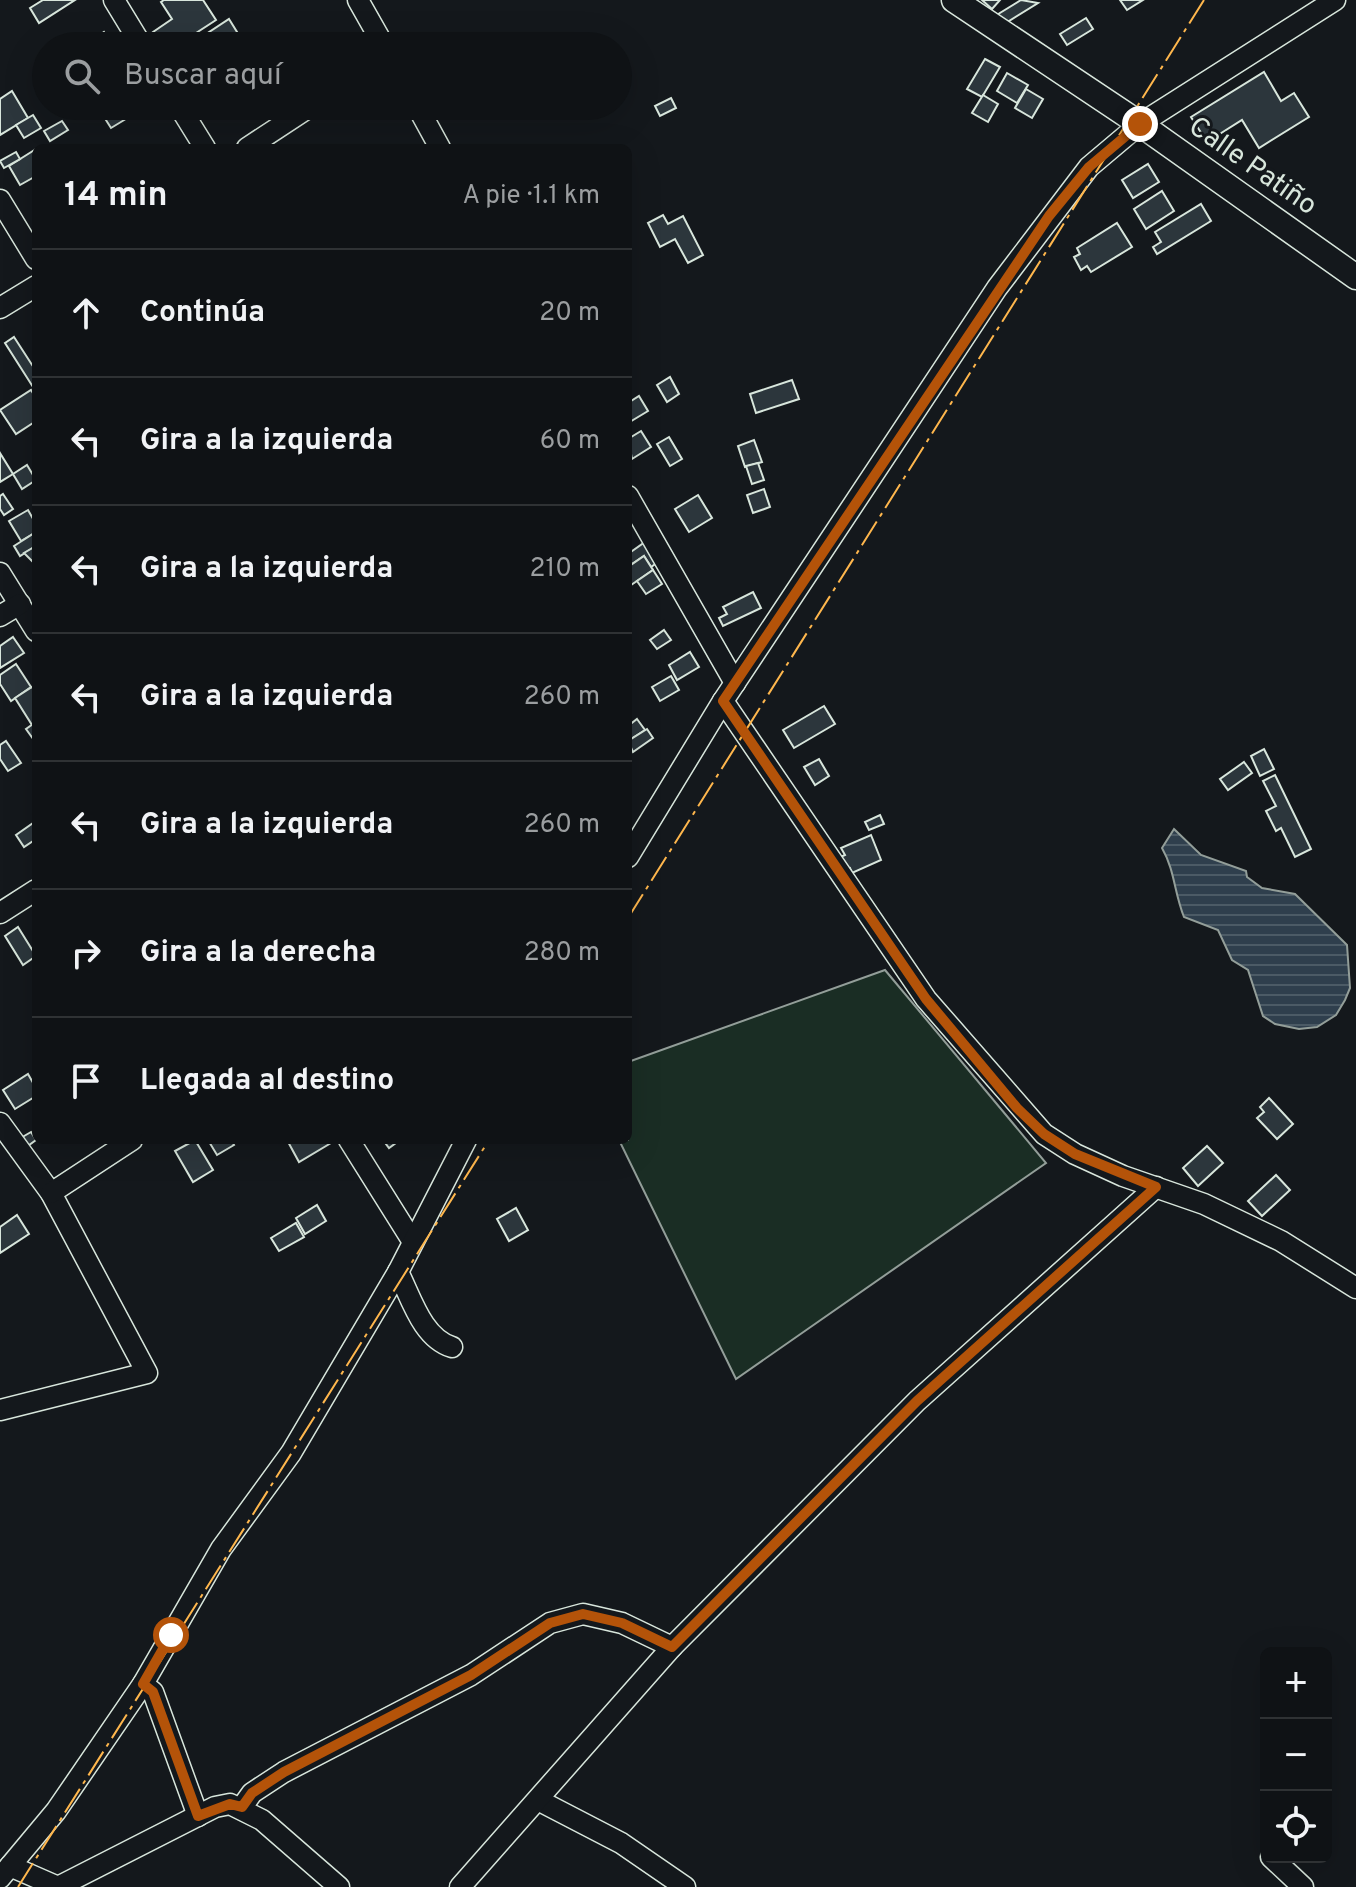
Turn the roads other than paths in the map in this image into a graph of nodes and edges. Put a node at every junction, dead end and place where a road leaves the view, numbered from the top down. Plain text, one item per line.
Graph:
1 (114, 0) edge
2 (358, 0) edge
3 (954, 0) edge
4 (1335, 0) edge
5 (133, 32) edge
6 (376, 32) edge
7 (188, 120) edge
8 (290, 120) edge
9 (425, 120) edge
10 (1140, 124) junction
11 (203, 144) edge
12 (253, 144) edge
13 (438, 144) edge
14 (0, 200) edge
15 (32, 252) edge
16 (1356, 277) edge
17 (32, 288) edge
18 (0, 308) edge
19 (634, 522) edge
20 (0, 573) edge
21 (20, 604) junction
22 (0, 616) edge
23 (32, 624) edge
24 (735, 683) junction
25 (723, 701) junction
26 (632, 845) edge
27 (32, 893) edge
28 (0, 913) edge
29 (0, 1123) edge
30 (126, 1144) edge
31 (352, 1144) edge
32 (464, 1144) edge
33 (1156, 1187) junction
34 (51, 1193) junction
35 (413, 1242) junction
36 (398, 1272) junction
37 (1356, 1288) edge
38 (452, 1347) dead end
39 (0, 1410) edge
40 (672, 1647) junction
41 (143, 1684) junction
42 (538, 1800) junction
43 (242, 1807) junction
44 (198, 1816) junction
45 (1278, 1863) edge
46 (5, 1872) edge
47 (339, 1887) edge
48 (460, 1887) edge
49 (685, 1887) edge
50 (1303, 1887) edge

1 - 5 street
2 - 6 street
3 - 10 main road, Calle Patiño
4 - 10 street
7 - 11 street
8 - 12 street
9 - 13 street
10 - 16 main road, Calle Patiño
10 - 24 street
14 - 15 street
17 - 18 street
19 - 24 street
20 - 21 street
21 - 22 street
21 - 23 street
24 - 25 street
25 - 26 street
25 - 33 street
27 - 28 street
29 - 34 street
30 - 34 street
31 - 35 street
32 - 35 street
33 - 37 street
33 - 40 street
34 - 39 street
35 - 36 street
36 - 38 street
36 - 41 street
40 - 42 street
40 - 43 street
41 - 44 street
41 - 46 street
42 - 48 street
42 - 49 street
43 - 44 street
43 - 47 street
44 - 46 street
45 - 50 street

